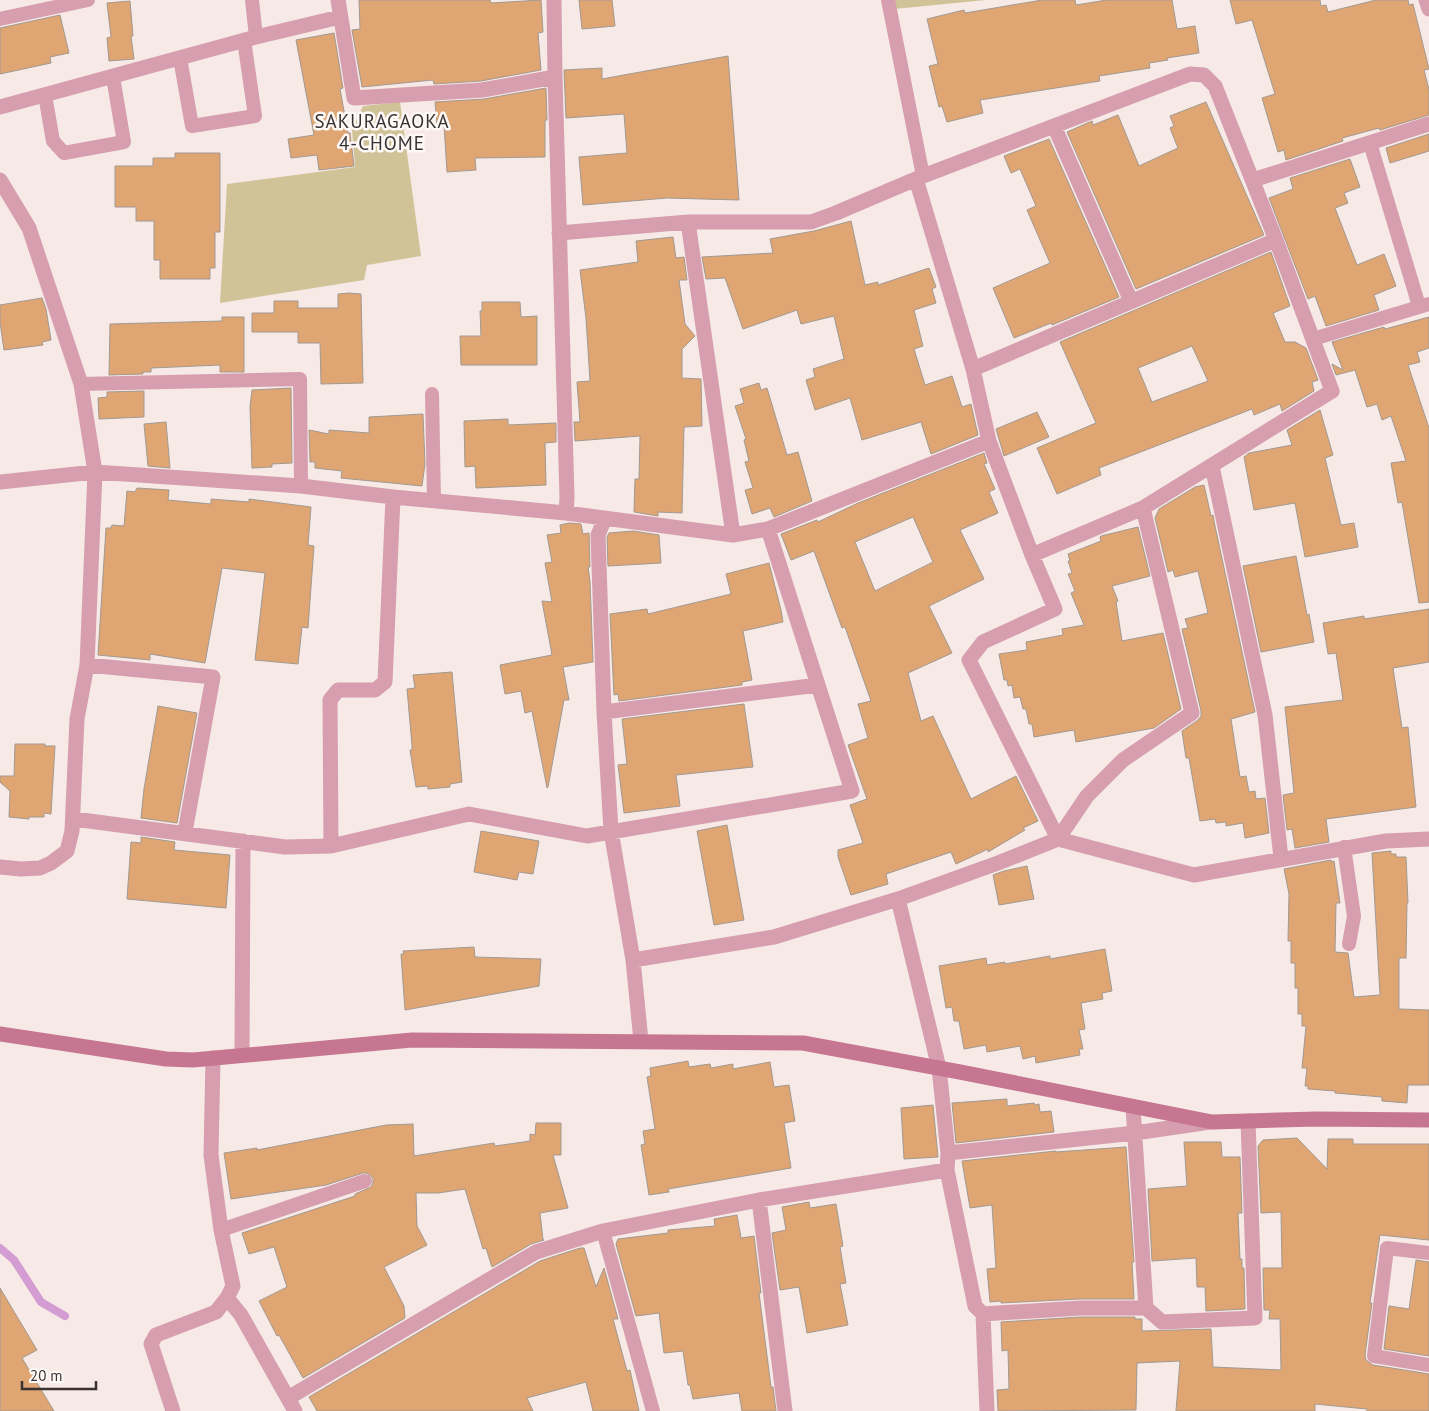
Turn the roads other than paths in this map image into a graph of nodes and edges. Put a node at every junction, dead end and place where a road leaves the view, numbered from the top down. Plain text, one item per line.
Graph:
1 (88, 0) edge
2 (252, 0) edge
3 (338, 0) edge
4 (554, 0) edge
5 (888, 0) edge
6 (1426, 0) edge
7 (1429, 9) edge
8 (340, 17) junction
9 (0, 19) edge
10 (250, 38) junction
11 (180, 58) junction
12 (113, 76) junction
13 (554, 77) junction
14 (45, 95) junction
15 (0, 107) edge
16 (1429, 124) edge
17 (1054, 126) junction
18 (1370, 143) junction
19 (920, 178) junction
20 (0, 180) edge
21 (1253, 180) junction
22 (688, 222) junction
23 (559, 233) junction
24 (1276, 240) junction
25 (1131, 301) junction
26 (1424, 305) edge
27 (1312, 339) junction
28 (972, 369) junction
29 (81, 384) junction
30 (432, 394) dead end
31 (989, 441) junction
32 (1212, 466) junction
33 (95, 472) junction
34 (0, 482) edge
35 (301, 486) junction
36 (393, 498) junction
37 (434, 501) junction
38 (1143, 508) junction
39 (566, 513) junction
40 (605, 518) junction
41 (768, 529) junction
42 (734, 534) junction
43 (1032, 555) junction
44 (87, 665) junction
45 (818, 685) junction
46 (604, 712) junction
47 (74, 819) junction
48 (611, 831) junction
49 (185, 832) junction
50 (1058, 839) junction
51 (1429, 839) edge
52 (243, 841) junction
53 (331, 846) junction
54 (1344, 847) junction
55 (1282, 858) junction
56 (0, 866) edge
57 (898, 899) junction
58 (1349, 944) dead end
59 (633, 960) junction
60 (0, 1034) edge
61 (641, 1041) junction
62 (242, 1055) junction
63 (213, 1058) junction
64 (939, 1068) junction
65 (1133, 1107) junction
66 (1429, 1120) edge
67 (1248, 1121) junction
68 (1212, 1122) junction
69 (1135, 1133) junction
70 (948, 1153) junction
71 (947, 1170) junction
72 (365, 1181) dead end
73 (759, 1200) junction
74 (221, 1230) junction
75 (603, 1231) junction
76 (1429, 1253) edge
77 (227, 1298) junction
78 (1146, 1308) junction
79 (983, 1314) junction
80 (1429, 1365) edge
81 (291, 1404) edge
82 (173, 1411) edge
83 (653, 1411) edge
84 (785, 1411) edge
85 (987, 1411) edge

1 - 9 lane
2 - 10 lane
3 - 8 street
4 - 13 street
5 - 19 lane
6 - 7 street
8 - 10 street
8 - 13 street
10 - 11 street
10 - 11 lane
11 - 12 street
12 - 14 street
12 - 14 lane
13 - 23 street
14 - 15 street
16 - 18 street
17 - 19 street
17 - 21 street
17 - 25 street
18 - 21 street
18 - 26 lane
19 - 22 street
19 - 28 street
20 - 29 street
21 - 24 street
22 - 23 street
22 - 42 street
23 - 39 street
24 - 25 street
24 - 27 street
25 - 28 street
26 - 27 lane
27 - 32 street
28 - 31 street
29 - 33 street
29 - 35 lane
30 - 37 lane
31 - 41 street
31 - 43 street
32 - 38 street
32 - 55 street
33 - 34 street
33 - 35 street
33 - 44 street
35 - 36 street
36 - 37 street
36 - 53 street
37 - 39 street
38 - 43 street
38 - 50 street
39 - 40 street
40 - 42 street
40 - 46 street
41 - 42 street
41 - 45 street
43 - 50 street
44 - 47 street
44 - 49 street
45 - 46 street
45 - 48 street
46 - 48 street
47 - 49 street
47 - 56 street
48 - 53 street
48 - 59 street
49 - 52 street
50 - 55 street
50 - 57 street
51 - 54 street
52 - 53 street
52 - 62 street
54 - 55 street
54 - 58 lane
57 - 59 street
57 - 64 street
59 - 61 street
60 - 63 street
61 - 62 street
61 - 64 street
62 - 63 street
63 - 74 street
64 - 65 street
64 - 70 street
65 - 68 street
65 - 69 street
66 - 67 street
67 - 68 street
67 - 78 street
68 - 69 street
69 - 70 street
69 - 78 street
70 - 71 street
71 - 73 street
71 - 79 street
72 - 74 lane
73 - 75 street
73 - 84 street
74 - 77 street
75 - 81 street
75 - 83 lane
76 - 80 lane
77 - 81 street
77 - 82 street
78 - 79 street
79 - 85 street

